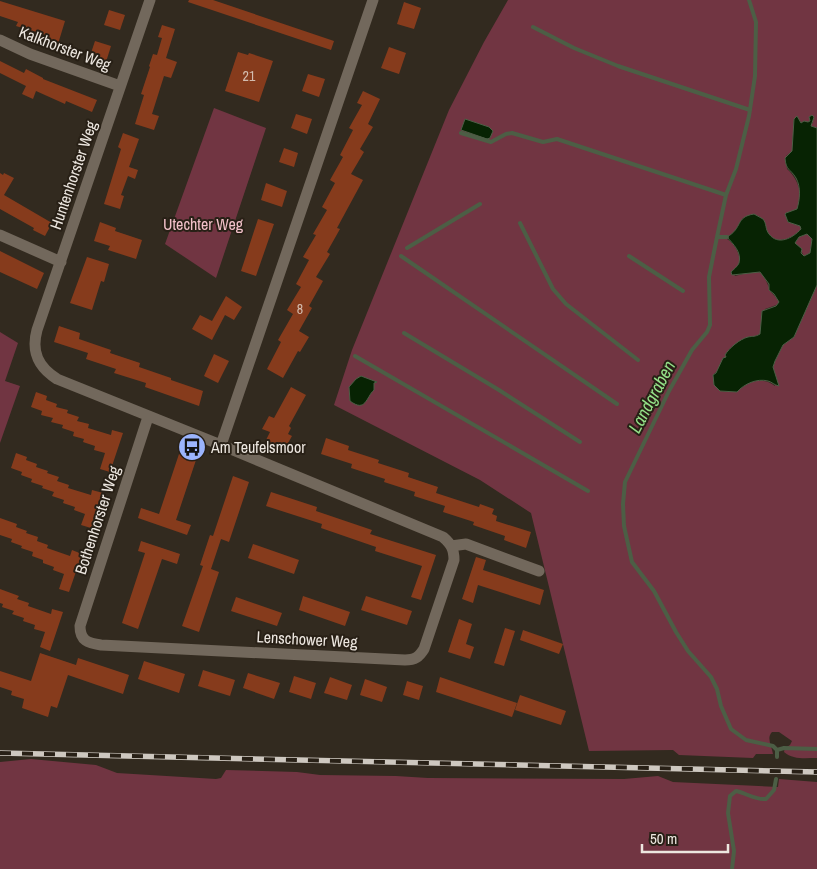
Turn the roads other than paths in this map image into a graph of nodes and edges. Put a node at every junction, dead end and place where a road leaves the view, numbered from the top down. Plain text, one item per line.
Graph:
1 (150, 0) edge
2 (373, 0) edge
3 (0, 40) edge
4 (120, 86) junction
5 (0, 235) edge
6 (61, 262) junction
7 (148, 417) junction
8 (221, 445) junction
9 (451, 546) junction
10 (540, 572) dead end
11 (80, 634) joint

1 - 4 street, Huntenhorster Weg
2 - 8 street
3 - 4 street, Kalkhorster Weg
4 - 6 street, Huntenhorster Weg
5 - 6 street
6 - 7 street, Huntenhorster Weg
7 - 8 street
7 - 11 street, Bothenhorster Weg
8 - 9 street
9 - 10 street
9 - 11 street, Lenschower Weg

